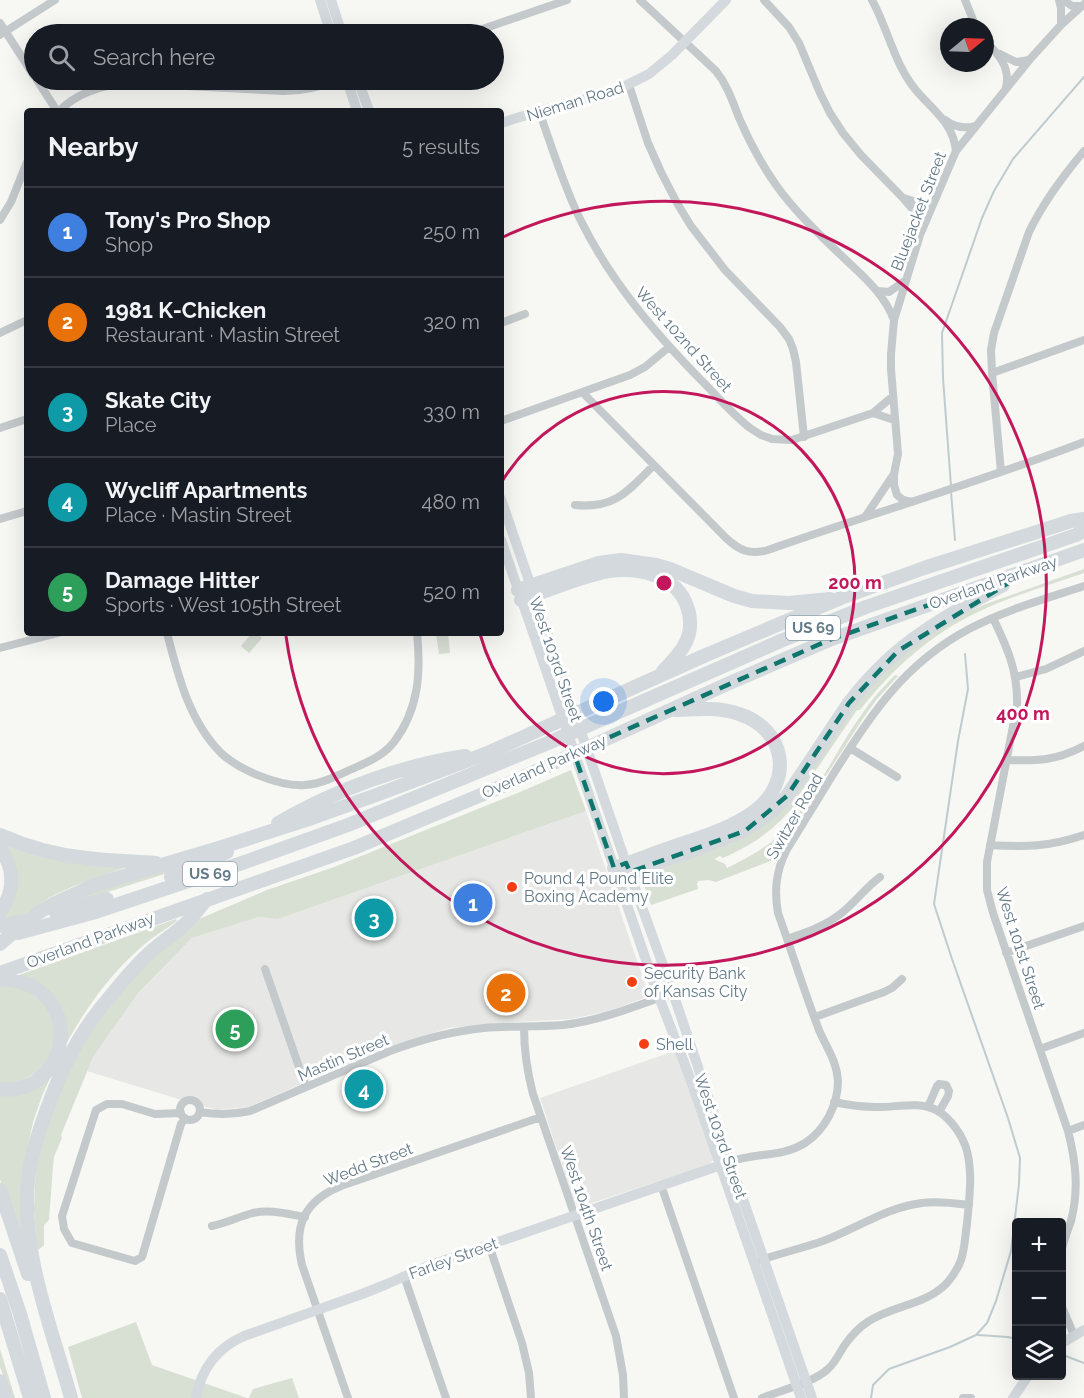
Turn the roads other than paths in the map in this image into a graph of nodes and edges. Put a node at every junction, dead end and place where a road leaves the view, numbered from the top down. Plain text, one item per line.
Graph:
1 (56, 0) edge
2 (320, 0) edge
3 (331, 0) edge
4 (567, 0) edge
5 (640, 0) edge
6 (726, 0) edge
7 (764, 0) edge
8 (872, 0) edge
9 (965, 0) edge
10 (1061, 0) edge
11 (1083, 5) edge
12 (972, 18) edge
13 (0, 23) edge
14 (328, 24) edge
15 (339, 24) edge
16 (497, 24) edge
17 (1061, 25) junction
18 (3, 34) edge
19 (685, 42) junction
20 (994, 49) edge
21 (994, 51) edge
22 (1029, 60) junction
23 (24, 62) edge
24 (629, 85) junction
25 (1006, 88) junction
26 (44, 90) edge
27 (94, 90) edge
28 (271, 90) edge
29 (306, 90) edge
30 (350, 90) edge
31 (362, 90) edge
32 (56, 108) edge
33 (62, 108) edge
34 (356, 108) edge
35 (368, 108) edge
36 (539, 111) junction
37 (941, 117) junction
38 (504, 122) edge
39 (975, 126) junction
40 (956, 151) junction
41 (1084, 151) edge
42 (24, 170) edge
43 (903, 198) junction
44 (934, 202) junction
45 (0, 220) edge
46 (920, 235) junction
47 (906, 280) junction
48 (878, 291) junction
49 (525, 314) dead end
50 (894, 320) junction
51 (24, 321) edge
52 (504, 322) edge
53 (0, 333) edge
54 (1084, 340) edge
55 (669, 347) junction
56 (992, 374) junction
57 (583, 393) junction
58 (893, 396) junction
59 (873, 413) junction
60 (24, 420) edge
61 (504, 420) edge
62 (894, 420) junction
63 (0, 428) edge
64 (804, 437) junction
65 (1084, 442) edge
66 (654, 465) junction
67 (1001, 472) junction
68 (894, 474) junction
69 (914, 502) junction
70 (575, 505) dead end
71 (504, 510) edge
72 (24, 512) edge
73 (864, 517) junction
74 (0, 519) edge
75 (1084, 519) edge
76 (1084, 531) edge
77 (504, 546) edge
78 (1084, 550) edge
79 (1031, 569) junction
80 (1084, 586) edge
81 (526, 593) junction
82 (841, 598) junction
83 (993, 618) junction
84 (46, 636) edge
85 (168, 636) edge
86 (417, 636) edge
87 (0, 648) edge
88 (1084, 651) edge
89 (1016, 677) junction
90 (655, 678) junction
91 (667, 711) junction
92 (1084, 746) edge
93 (850, 748) junction
94 (490, 752) junction
95 (1006, 760) junction
96 (897, 777) dead end
97 (1084, 835) edge
98 (0, 836) edge
99 (990, 844) junction
100 (0, 848) edge
101 (164, 864) junction
102 (622, 870) junction
103 (880, 877) dead end
104 (208, 898) junction
105 (0, 912) edge
106 (0, 926) edge
107 (1084, 926) edge
108 (0, 938) edge
109 (788, 939) junction
110 (0, 944) edge
111 (1006, 953) junction
112 (266, 969) dead end
113 (0, 973) edge
114 (0, 979) edge
115 (902, 979) dead end
116 (673, 993) junction
117 (659, 998) junction
118 (815, 1017) junction
119 (524, 1027) junction
120 (1084, 1033) edge
121 (1040, 1049) junction
122 (306, 1087) junction
123 (0, 1089) edge
124 (834, 1102) junction
125 (928, 1107) junction
126 (200, 1112) junction
127 (939, 1112) junction
128 (183, 1116) junction
129 (541, 1117) junction
130 (1084, 1125) edge
131 (1068, 1131) junction
132 (725, 1164) junction
133 (661, 1185) junction
134 (0, 1190) edge
135 (969, 1205) junction
136 (575, 1215) junction
137 (305, 1217) junction
138 (212, 1226) dead end
139 (1066, 1237) edge
140 (489, 1245) junction
141 (0, 1255) edge
142 (759, 1261) junction
143 (404, 1276) junction
144 (0, 1299) edge
145 (317, 1310) junction
146 (1066, 1316) edge
147 (50, 1325) junction
148 (1084, 1330) edge
149 (1074, 1335) junction
150 (1066, 1340) edge
151 (1025, 1380) edge
152 (0, 1381) edge
153 (801, 1383) junction
154 (6, 1398) edge
155 (30, 1398) edge
156 (44, 1398) edge
157 (71, 1398) edge
158 (196, 1398) edge
159 (348, 1398) edge
160 (446, 1398) edge
161 (531, 1398) edge
162 (624, 1398) edge
163 (734, 1398) edge
164 (762, 1398) edge
165 (801, 1398) edge
166 (812, 1398) edge
167 (963, 1398) edge
168 (971, 1398) edge
169 (1012, 1398) edge

1 - 18 street
2 - 14 main road
3 - 15 main road
4 - 16 street
5 - 19 street
6 - 19 main road, Nieman Road
7 - 43 street
8 - 37 street
9 - 12 street
10 - 11 street
10 - 17 street
11 - 17 street, Bluejacket Street
13 - 18 street
17 - 22 street, Bluejacket Street
18 - 23 street
19 - 24 main road, Nieman Road
19 - 48 street
20 - 22 street
21 - 25 street
22 - 25 street, Bluejacket Street
24 - 36 main road, Nieman Road
24 - 64 street
25 - 39 street, Bluejacket Street
26 - 32 street
27 - 33 street
28 - 29 street
30 - 34 main road
31 - 35 main road
36 - 38 main road, Nieman Road
36 - 55 street, West 102nd Street
37 - 39 street
37 - 40 street
39 - 40 street, Bluejacket Street
40 - 44 street, Bluejacket Street
41 - 56 street
42 - 45 street
43 - 44 street
43 - 46 street
44 - 46 street, Bluejacket Street
46 - 47 street, Bluejacket Street
47 - 48 street
47 - 50 street, Bluejacket Street
48 - 50 street
49 - 52 street
50 - 58 street, Bluejacket Street
51 - 53 street
54 - 56 street
55 - 57 street
55 - 64 street, West 102nd Street
56 - 67 street
57 - 61 street
57 - 66 street
58 - 59 street
58 - 62 street, Bluejacket Street
59 - 62 street
59 - 64 street, West 102nd Street
60 - 63 street
62 - 68 street, Bluejacket Street
65 - 67 street
66 - 70 street
66 - 73 street
67 - 69 street
68 - 69 street, Bluejacket Street
68 - 73 street, Bluejacket Street
69 - 73 street
71 - 81 main road, West 103rd Street
72 - 74 street
75 - 82 highway
76 - 108 highway, Overland Parkway / US 69
77 - 81 main road, West 103rd Street
78 - 79 highway, Overland Parkway / US 69
79 - 91 highway, Overland Parkway / US 69
79 - 102 highway
80 - 83 street, Switzer Road
81 - 82 highway
81 - 90 highway
81 - 102 main road, West 103rd Street
81 - 102 main road, West 103rd Street
82 - 90 highway
83 - 89 street, West 101st Street
83 - 93 street, Switzer Road
84 - 87 street
85 - 86 street
88 - 89 street
89 - 95 street, West 101st Street
90 - 94 highway
91 - 102 highway
91 - 104 highway, Overland Parkway / US 69
92 - 95 street
93 - 96 street
93 - 109 street, Switzer Road
94 - 101 highway
94 - 106 highway
95 - 99 street, West 101st Street
97 - 99 street
98 - 101 highway
99 - 111 street, West 101st Street
100 - 105 highway
101 - 110 highway
102 - 116 main road, West 103rd Street
102 - 117 main road, West 103rd Street
103 - 109 street
104 - 113 highway, Overland Parkway / US 69
104 - 147 highway
107 - 111 street
109 - 118 street, Switzer Road
111 - 121 street, West 101st Street
112 - 122 street
114 - 123 highway
115 - 118 street
116 - 117 street, Mastin Street
116 - 132 main road, West 103rd Street
117 - 119 street, Mastin Street
117 - 132 main road, West 103rd Street
118 - 124 street, Switzer Road
119 - 122 street, Mastin Street
119 - 129 street, West 104th Street
120 - 121 street
121 - 131 street, West 101st Street
122 - 126 street, Mastin Street
124 - 125 street
124 - 132 street, Switzer Road
125 - 127 street
125 - 127 street
126 - 128 street
126 - 128 street
127 - 135 street
128 - 128 street
129 - 136 street, West 104th Street
129 - 137 street, Wedd Street
130 - 131 street
131 - 139 street, West 101st Street
132 - 133 main road, Farley Street
132 - 142 main road, West 103rd Street
133 - 136 main road, Farley Street
133 - 163 street
134 - 147 highway
135 - 142 street
135 - 153 street
136 - 140 main road, Farley Street
136 - 162 street, West 104th Street
137 - 138 street
137 - 145 street
140 - 143 main road, Farley Street
140 - 161 street
141 - 156 highway
142 - 153 main road, West 103rd Street
143 - 145 main road, Farley Street
143 - 160 street
144 - 155 highway
145 - 158 main road, Farley Street
145 - 159 street
146 - 149 street
147 - 157 highway
148 - 149 main road
149 - 150 main road
151 - 169 main road
152 - 154 highway
153 - 164 street
153 - 165 main road, West 103rd Street
153 - 166 main road, West 103rd Street
167 - 168 street

